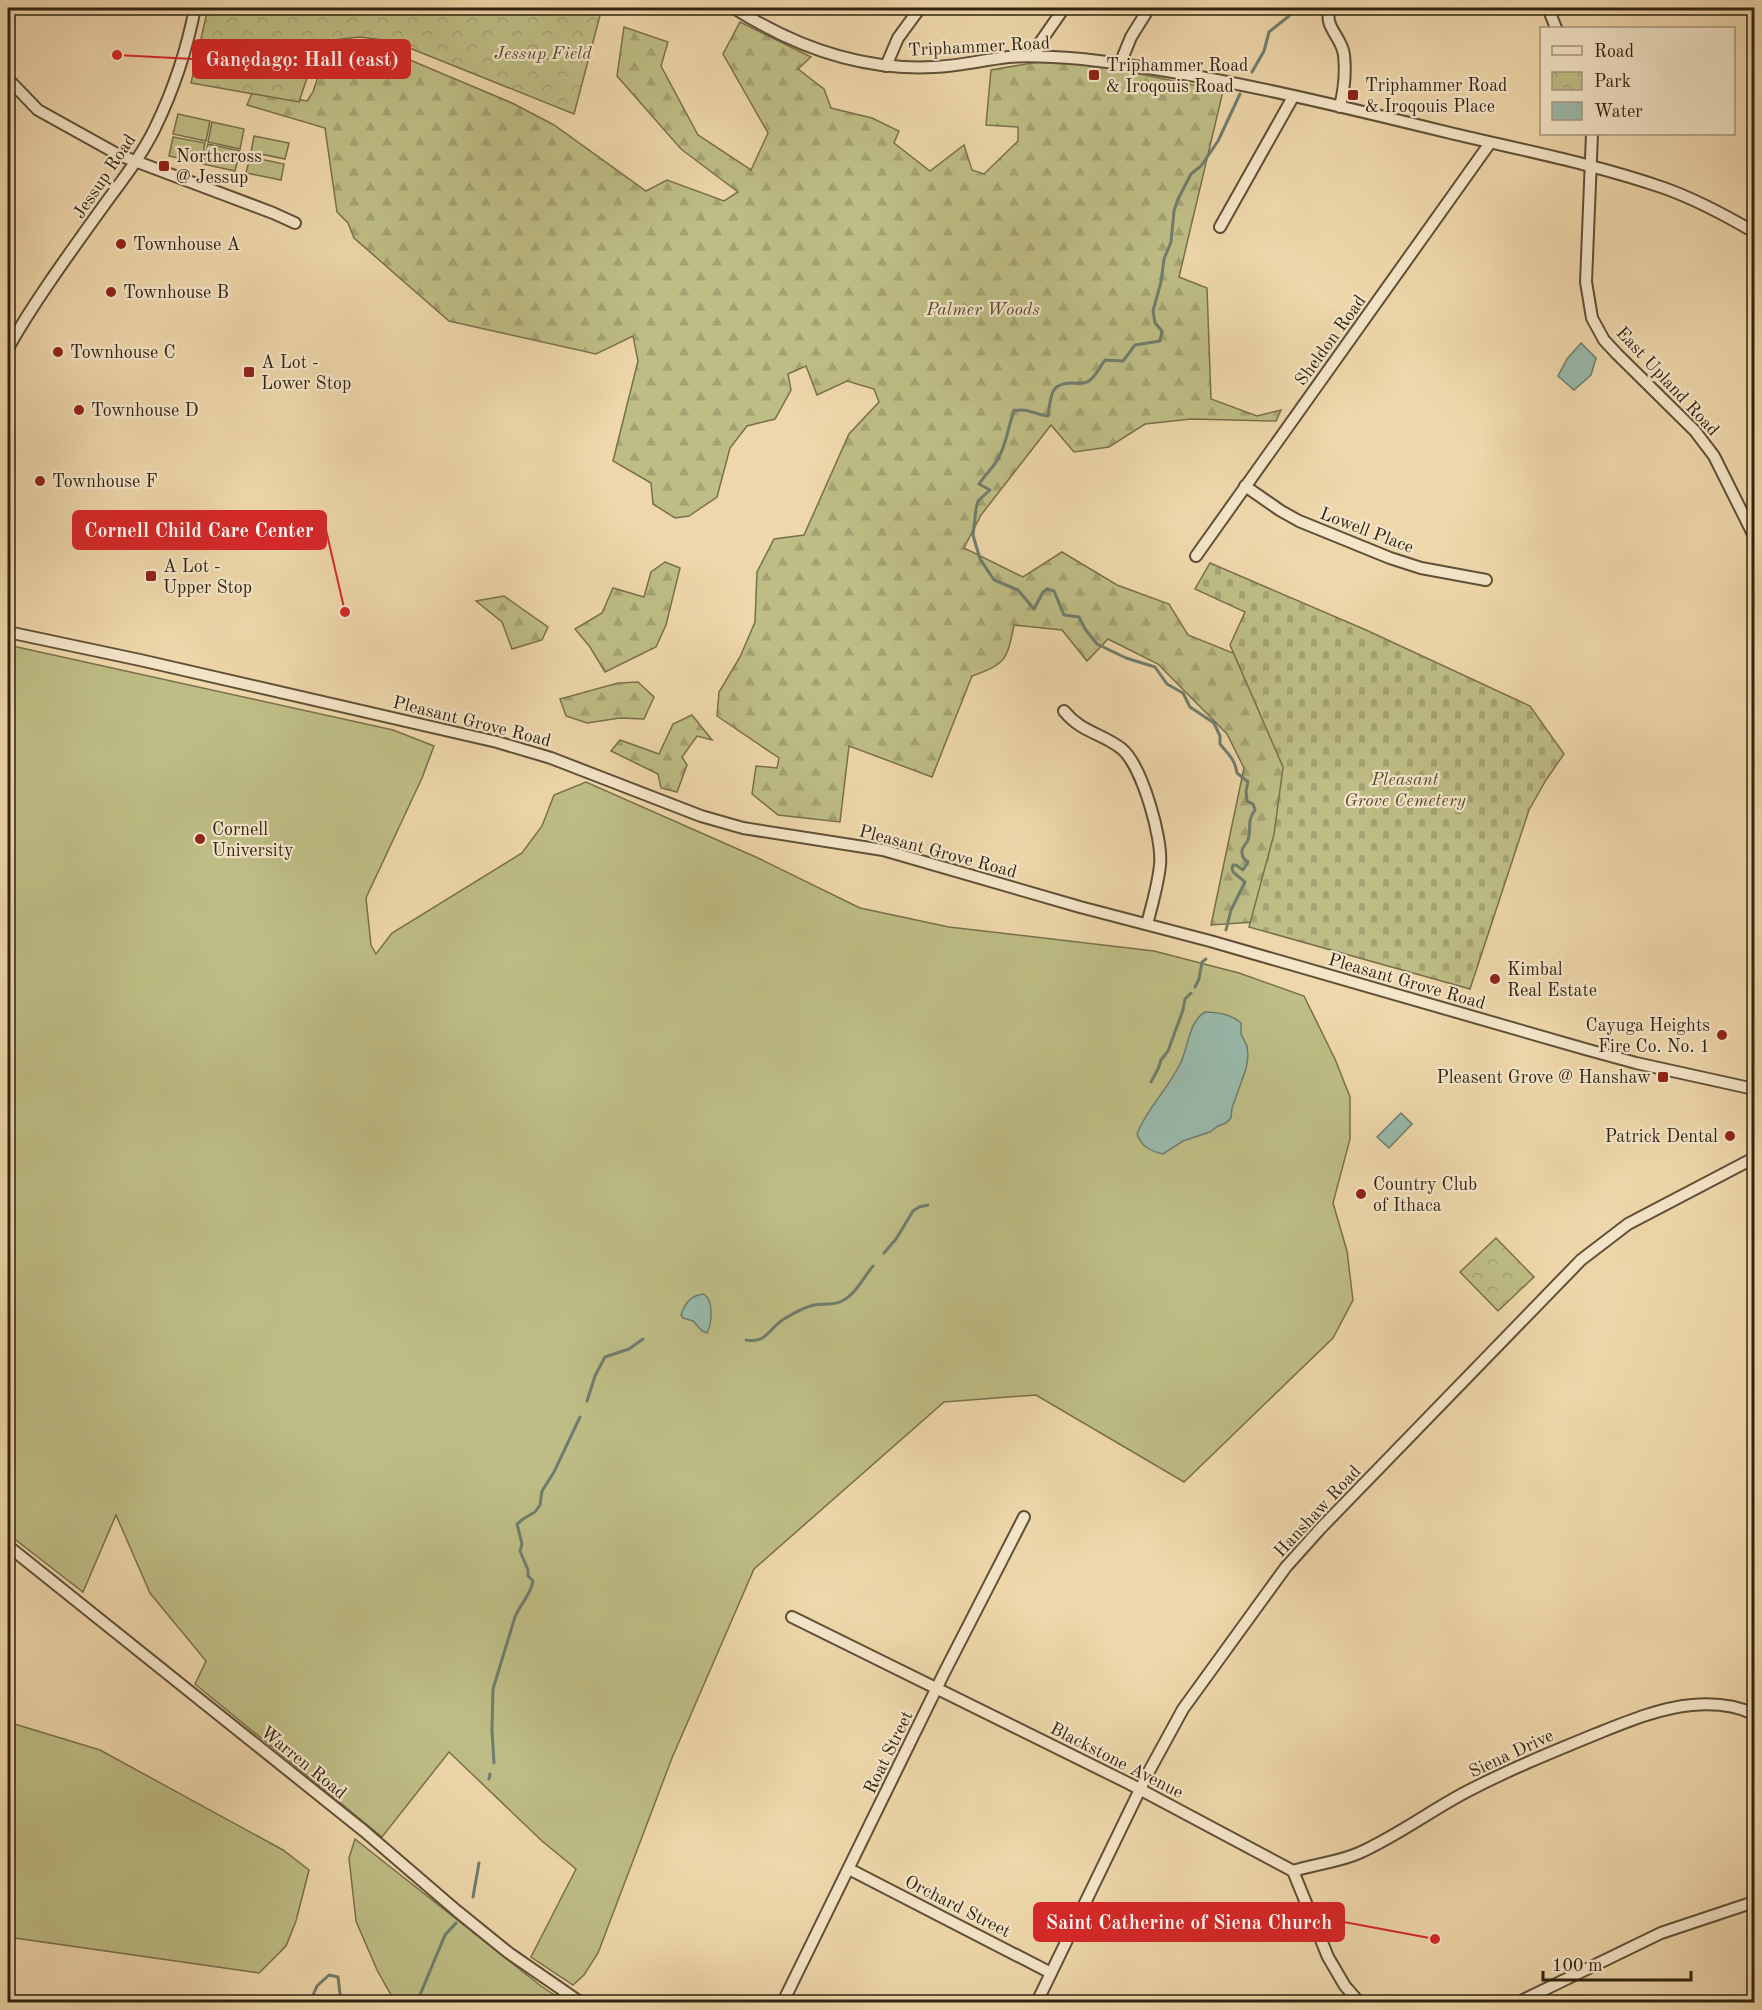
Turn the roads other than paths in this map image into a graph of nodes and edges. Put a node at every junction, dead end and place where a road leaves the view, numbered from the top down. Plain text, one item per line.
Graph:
1 (195, 8) edge
2 (734, 8) edge
3 (920, 8) edge
4 (1064, 8) edge
5 (1149, 8) edge
6 (1330, 8) edge
7 (1548, 8) edge
8 (1556, 27) edge
9 (1036, 56) junction
10 (1120, 64) junction
11 (886, 66) junction
12 (8, 79) edge
13 (1293, 97) junction
14 (1340, 106) junction
15 (1592, 135) edge
16 (1490, 143) junction
17 (135, 162) junction
18 (1591, 168) junction
19 (295, 224) dead end
20 (1220, 227) dead end
21 (1755, 231) edge
22 (8, 348) edge
23 (1245, 486) junction
24 (1755, 536) edge
25 (1196, 556) dead end
26 (1486, 580) dead end
27 (8, 632) edge
28 (1064, 711) dead end
29 (1147, 924) junction
30 (1755, 1089) edge
31 (1755, 1158) edge
32 (1024, 1517) dead end
33 (8, 1546) edge
34 (792, 1617) dead end
35 (938, 1688) junction
36 (1755, 1714) edge
37 (1140, 1790) junction
38 (849, 1869) junction
39 (1293, 1871) junction
40 (1755, 1902) edge
41 (1051, 1973) junction
42 (580, 2002) edge
43 (783, 2002) edge
44 (1037, 2002) edge
45 (1359, 2002) edge
46 (1519, 2002) edge

1 - 17 street, Jessup Road
2 - 11 street, Triphammer Road
3 - 11 street
4 - 9 street
5 - 10 street
6 - 14 street
7 - 8 street
9 - 10 street, Triphammer Road
9 - 11 street, Triphammer Road
10 - 13 street, Triphammer Road
12 - 17 street
13 - 14 street, Triphammer Road
13 - 20 street
14 - 16 street, Triphammer Road
15 - 18 street, East Upland Road
16 - 18 street, Triphammer Road
16 - 23 street, Sheldon Road
17 - 19 street
17 - 22 street, Jessup Road
18 - 21 street, Triphammer Road
18 - 24 street, East Upland Road
23 - 25 street, Sheldon Road
23 - 26 street, Lowell Place
27 - 29 street, Pleasant Grove Road
28 - 29 street
29 - 30 street, Pleasant Grove Road
31 - 37 street, Hanshaw Road
32 - 35 street, Roat Street
33 - 42 street, Warren Road
34 - 35 street, Blackstone Avenue
35 - 37 street, Blackstone Avenue
35 - 38 street, Roat Street
36 - 39 street, Siena Drive
37 - 39 street, Blackstone Avenue
37 - 41 street, Hanshaw Road
38 - 41 street, Orchard Street
38 - 43 street, Roat Street
39 - 45 street
40 - 46 street
41 - 44 street, Hanshaw Road

